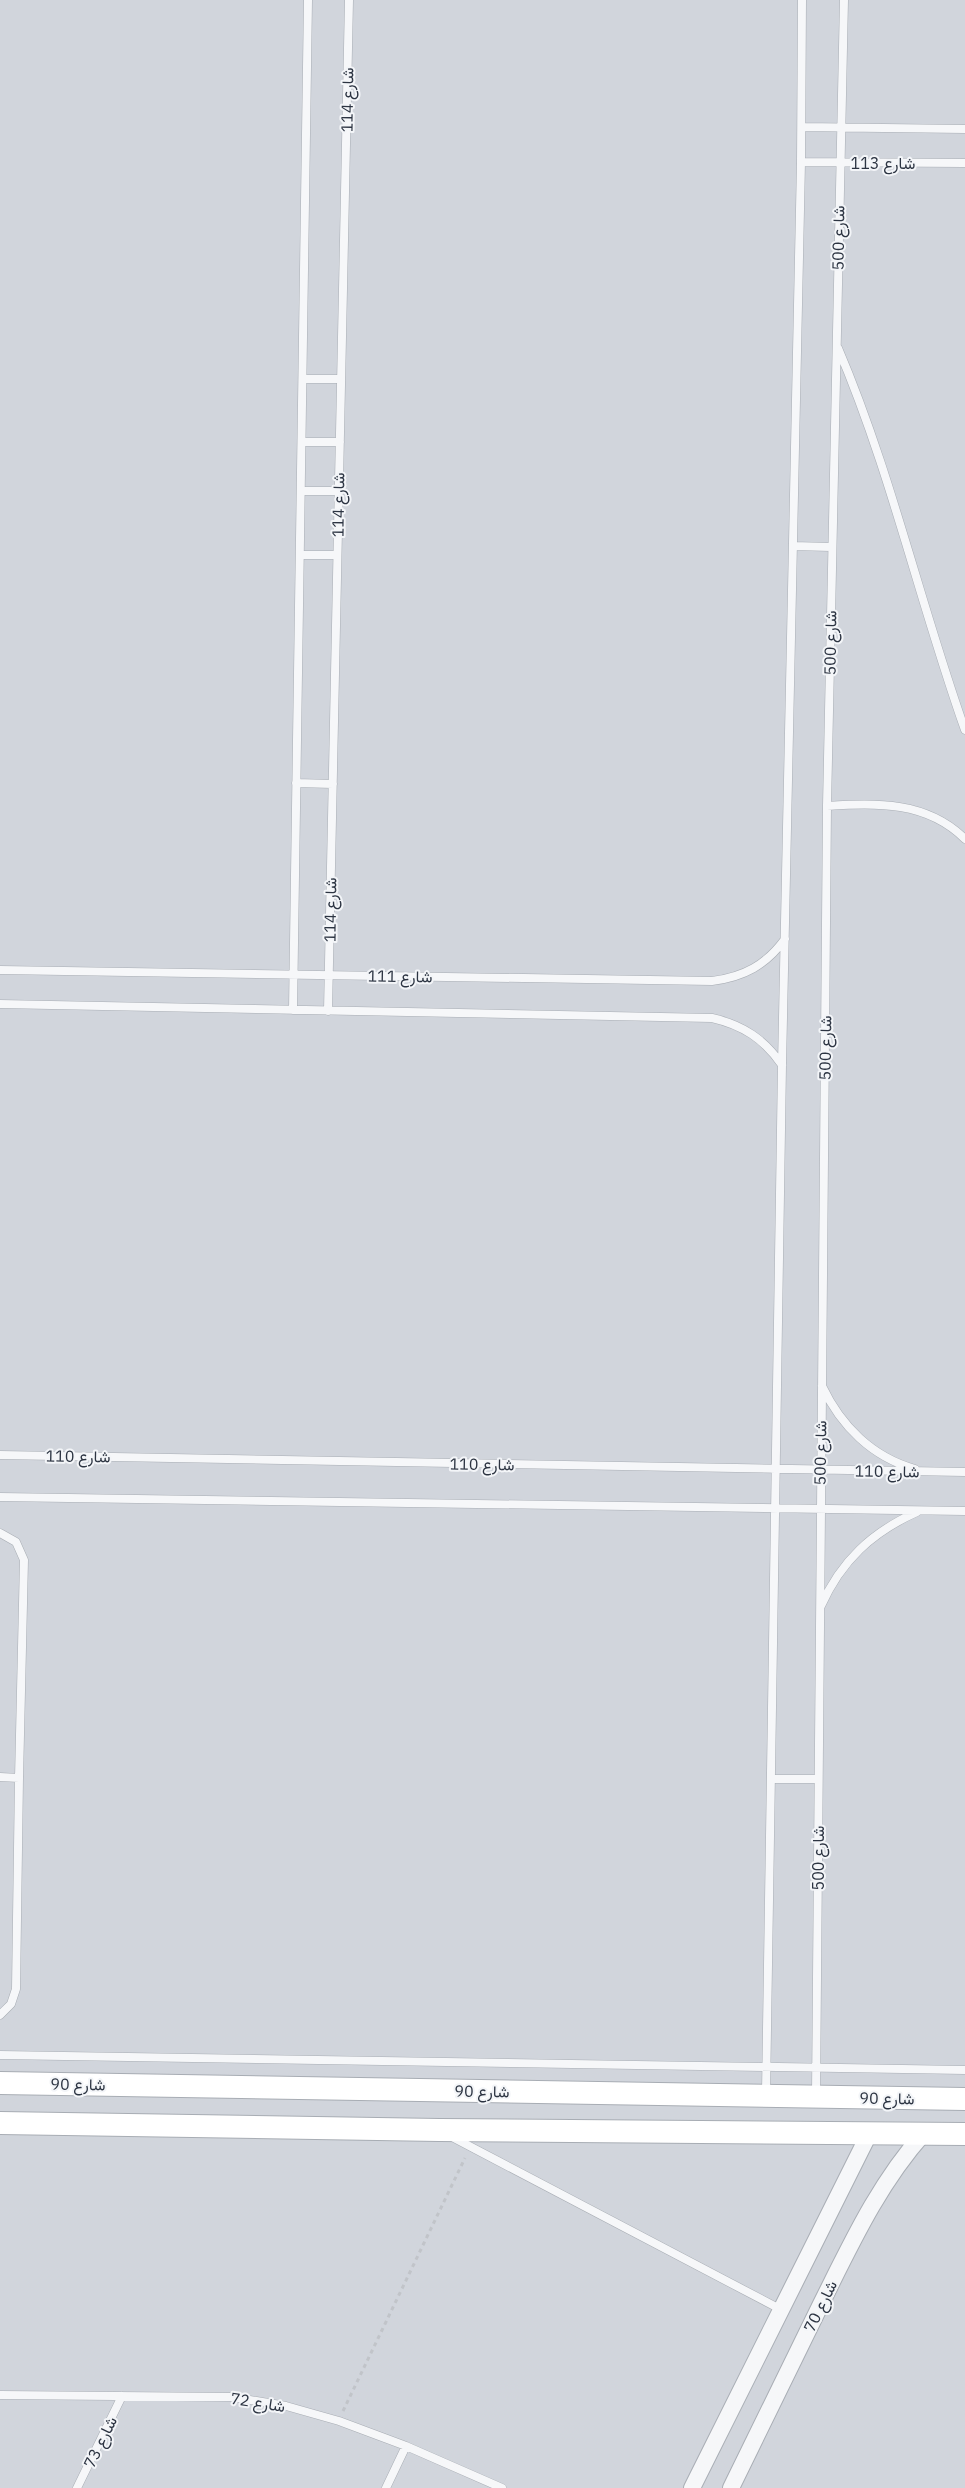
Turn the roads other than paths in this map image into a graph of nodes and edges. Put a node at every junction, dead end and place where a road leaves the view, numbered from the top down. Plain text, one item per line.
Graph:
1 (308, 0) edge
2 (349, 0) edge
3 (802, 0) edge
4 (844, 0) edge
5 (802, 127) junction
6 (841, 128) junction
7 (965, 129) edge
8 (801, 162) junction
9 (840, 163) junction
10 (965, 163) edge
11 (836, 344) junction
12 (302, 379) junction
13 (341, 379) junction
14 (302, 442) junction
15 (340, 442) junction
16 (301, 491) junction
17 (338, 491) junction
18 (793, 546) junction
19 (832, 547) junction
20 (300, 555) junction
21 (337, 556) junction
22 (965, 730) edge
23 (296, 783) junction
24 (333, 784) junction
25 (827, 806) junction
26 (965, 840) edge
27 (785, 939) junction
28 (0, 970) edge
29 (293, 974) junction
30 (329, 975) junction
31 (0, 1004) edge
32 (293, 1010) junction
33 (328, 1011) junction
34 (782, 1065) junction
35 (821, 1384) junction
36 (0, 1455) edge
37 (776, 1469) junction
38 (820, 1470) junction
39 (924, 1472) junction
40 (965, 1472) edge
41 (0, 1497) edge
42 (775, 1509) junction
43 (820, 1510) junction
44 (920, 1511) junction
45 (965, 1511) edge
46 (0, 1533) edge
47 (819, 1610) junction
48 (0, 1777) edge
49 (19, 1778) junction
50 (771, 1779) junction
51 (818, 1779) junction
52 (0, 2014) edge
53 (0, 2055) edge
54 (768, 2067) junction
55 (817, 2068) junction
56 (965, 2070) edge
57 (0, 2083) edge
58 (766, 2096) junction
59 (816, 2096) junction
60 (965, 2099) edge
61 (0, 2123) edge
62 (439, 2130) junction
63 (924, 2133) junction
64 (869, 2134) junction
65 (965, 2134) edge
66 (780, 2309) junction
67 (0, 2395) edge
68 (122, 2396) junction
69 (406, 2446) junction
70 (77, 2488) edge
71 (386, 2488) edge
72 (502, 2488) edge
73 (692, 2488) edge
74 (731, 2488) edge

1 - 12 lane
2 - 13 lane, شارع 114
3 - 5 lane
4 - 6 lane, شارع 500
5 - 6 lane
5 - 8 lane
6 - 7 lane
6 - 9 lane, شارع 500
8 - 9 lane, شارع 113
8 - 18 lane
9 - 10 lane, شارع 113
9 - 11 lane, شارع 500
11 - 19 lane, شارع 500
11 - 22 lane
12 - 13 lane
12 - 14 lane
13 - 15 lane, شارع 114
14 - 15 lane
14 - 16 lane
15 - 17 lane, شارع 114
16 - 17 lane
16 - 20 lane
17 - 21 lane, شارع 114
18 - 19 lane
18 - 27 lane
19 - 25 lane, شارع 500
20 - 21 lane
20 - 23 lane
21 - 24 lane, شارع 114
23 - 24 lane
23 - 29 lane
24 - 30 lane, شارع 114
25 - 26 lane
25 - 35 lane, شارع 500
27 - 30 lane, شارع 111
27 - 34 lane
28 - 29 lane, شارع 111
29 - 30 lane, شارع 111
29 - 32 lane
30 - 33 lane, شارع 114
31 - 32 lane
32 - 33 lane
33 - 34 lane
34 - 37 lane
35 - 38 lane, شارع 500
35 - 39 lane
36 - 37 lane, شارع 110
37 - 38 lane, شارع 110
37 - 42 lane
38 - 39 lane, شارع 110
38 - 43 lane, شارع 500
39 - 40 lane, شارع 110
41 - 42 lane
42 - 43 lane
42 - 50 lane
43 - 44 lane
43 - 47 lane, شارع 500
44 - 45 lane
44 - 47 lane
46 - 49 lane
47 - 51 lane, شارع 500
48 - 49 lane
49 - 52 lane
50 - 51 lane
50 - 54 lane
51 - 55 lane, شارع 500
53 - 54 lane
54 - 55 lane
54 - 58 lane
55 - 56 lane
55 - 59 lane, شارع 500
57 - 58 street, شارع 90
58 - 59 street, شارع 90
59 - 60 street, شارع 90
61 - 62 street
62 - 64 street
62 - 66 lane
63 - 64 street
63 - 65 street
63 - 74 street, شارع 70
64 - 66 street, شارع 70
66 - 73 street, شارع 70
67 - 68 lane, شارع 72
68 - 69 lane, شارع 72
68 - 70 lane, شارع 73
69 - 71 lane
69 - 72 lane, شارع 72

